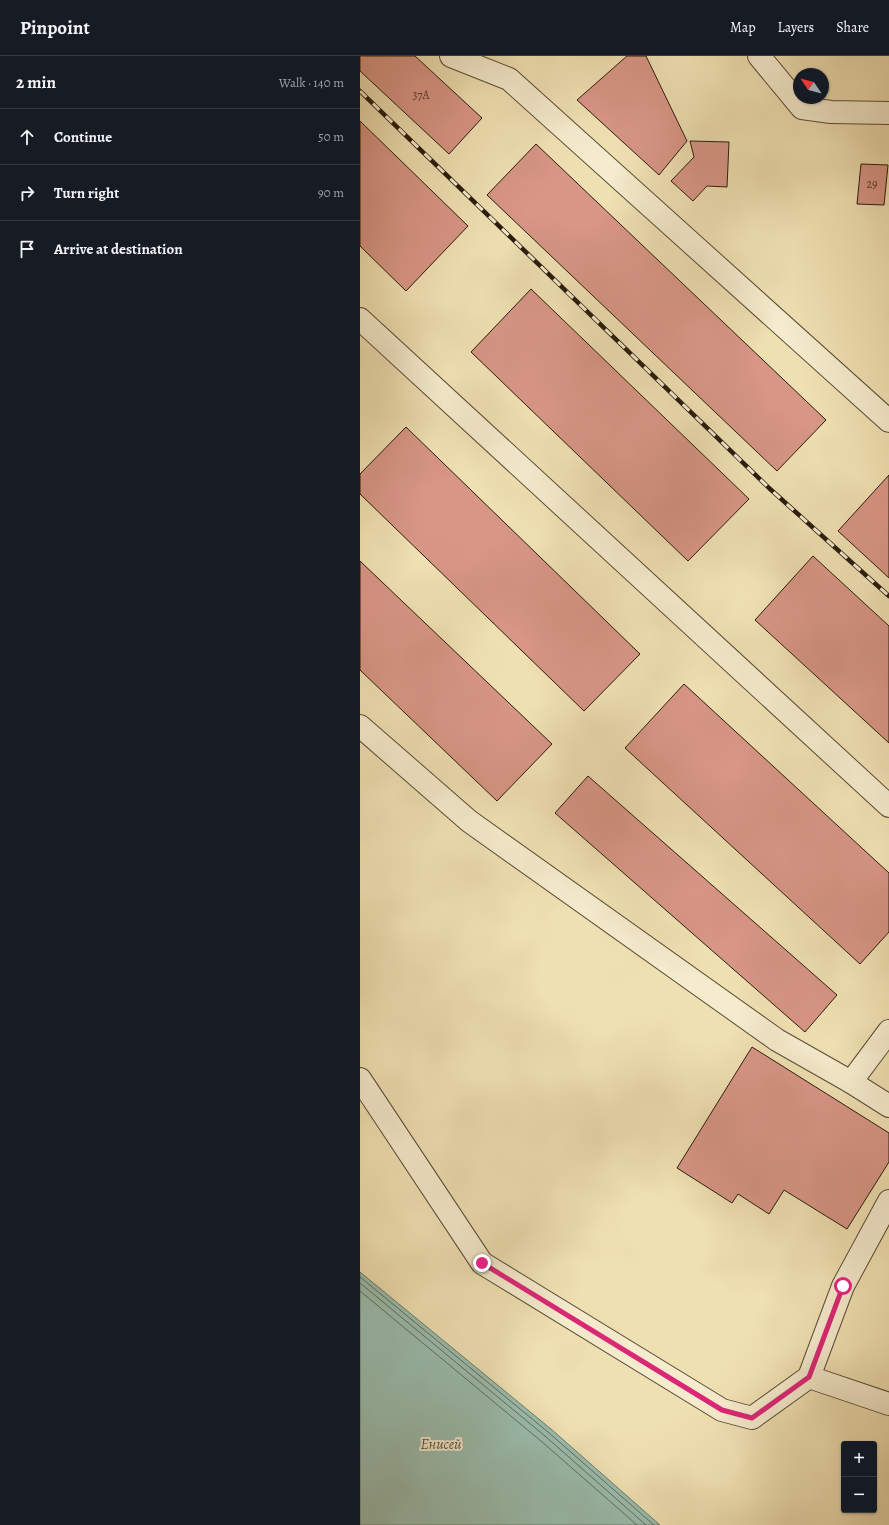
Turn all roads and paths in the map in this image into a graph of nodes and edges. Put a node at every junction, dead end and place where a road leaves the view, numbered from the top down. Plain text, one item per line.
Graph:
1 (451, 56) edge
2 (759, 56) edge
3 (889, 113) edge
4 (360, 319) edge
5 (889, 421) edge
6 (360, 726) edge
7 (889, 806) edge
8 (889, 1031) edge
9 (360, 1079) edge
10 (851, 1082) junction
11 (889, 1106) edge
12 (889, 1201) edge
13 (809, 1377) junction
14 (889, 1404) edge

1 - 5 street
2 - 3 street
4 - 7 street
6 - 10 street
8 - 10 street
9 - 13 street
10 - 11 street
12 - 13 street
13 - 14 street

